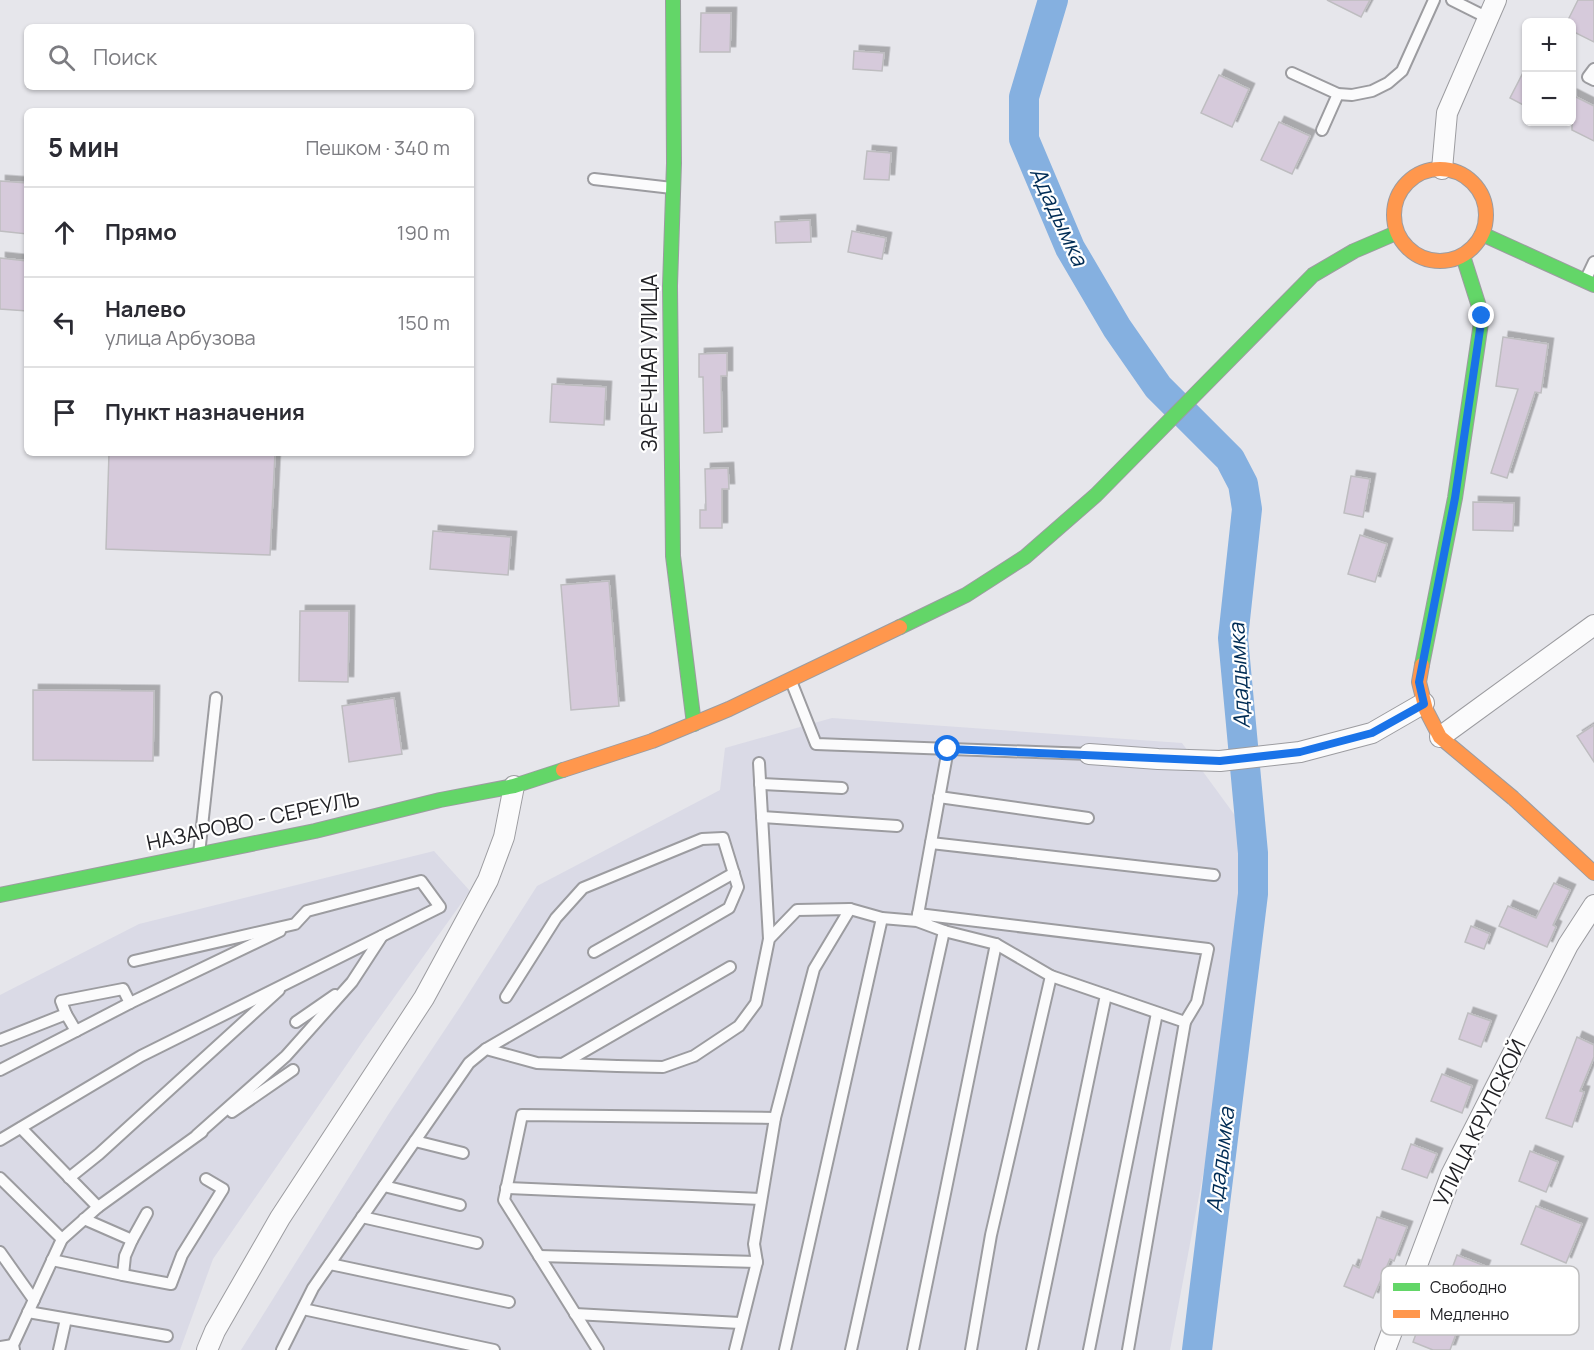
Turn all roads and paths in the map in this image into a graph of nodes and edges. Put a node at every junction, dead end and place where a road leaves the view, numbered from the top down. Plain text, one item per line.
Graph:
1 (673, 0) edge
2 (1434, 0) edge
3 (1452, 0) edge
4 (1492, 9) edge
5 (1594, 69) edge
6 (1292, 73) dead end
7 (1594, 80) edge
8 (1338, 94) junction
9 (1322, 130) dead end
10 (1442, 168) junction
11 (594, 179) dead end
12 (673, 188) junction
13 (1396, 233) junction
14 (1482, 234) junction
15 (1463, 256) junction
16 (1594, 262) edge
17 (1590, 283) edge
18 (1594, 625) edge
19 (790, 678) junction
20 (216, 698) dead end
21 (1424, 704) junction
22 (694, 724) junction
23 (1440, 737) junction
24 (948, 749) junction
25 (1089, 754) joint
26 (759, 763) dead end
27 (760, 784) junction
28 (514, 786) junction
29 (842, 788) dead end
30 (939, 797) junction
31 (762, 817) junction
32 (1088, 818) dead end
33 (897, 826) dead end
34 (931, 843) junction
35 (199, 855) junction
36 (734, 873) junction
37 (1594, 873) edge
38 (1214, 875) dead end
39 (0, 895) edge
40 (1594, 905) edge
41 (850, 909) junction
42 (882, 918) junction
43 (917, 918) junction
44 (295, 924) junction
45 (944, 931) junction
46 (383, 935) junction
47 (769, 939) junction
48 (996, 944) junction
49 (594, 952) dead end
50 (134, 961) dead end
51 (730, 967) dead end
52 (1051, 976) junction
53 (290, 980) junction
54 (352, 982) junction
55 (1106, 995) junction
56 (506, 997) dead end
57 (130, 1003) junction
58 (1157, 1012) junction
59 (66, 1014) junction
60 (296, 1022) dead end
61 (1185, 1022) junction
62 (76, 1031) junction
63 (0, 1040) edge
64 (486, 1050) junction
65 (562, 1064) junction
66 (0, 1070) edge
67 (293, 1070) dead end
68 (775, 1118) junction
69 (21, 1128) junction
70 (197, 1135) junction
71 (0, 1140) edge
72 (415, 1141) junction
73 (463, 1153) dead end
74 (0, 1178) edge
75 (69, 1178) junction
76 (206, 1179) dead end
77 (384, 1186) junction
78 (506, 1188) junction
79 (761, 1199) junction
80 (460, 1205) dead end
81 (98, 1207) junction
82 (147, 1213) dead end
83 (362, 1218) junction
84 (84, 1220) junction
85 (62, 1239) junction
86 (132, 1240) junction
87 (477, 1243) dead end
88 (0, 1252) edge
89 (539, 1256) junction
90 (52, 1260) junction
91 (757, 1262) junction
92 (330, 1264) junction
93 (1417, 1266) edge
94 (123, 1275) junction
95 (34, 1300) junction
96 (509, 1302) dead end
97 (303, 1309) junction
98 (28, 1312) junction
99 (575, 1314) junction
100 (66, 1319) junction
101 (740, 1323) junction
102 (1391, 1335) edge
103 (166, 1336) dead end
104 (0, 1347) edge
105 (13, 1347) edge
106 (59, 1350) edge
107 (207, 1350) edge
108 (282, 1350) edge
109 (494, 1350) edge
110 (598, 1350) edge
111 (735, 1350) edge
112 (785, 1350) edge
113 (851, 1350) edge
114 (913, 1350) edge
115 (971, 1350) edge
116 (1032, 1350) edge
117 (1089, 1350) edge
118 (1128, 1350) edge
119 (1385, 1350) edge

1 - 12 street, ЗАРЕЧНАЯ УЛИЦА
2 - 8 lane
3 - 4 lane
4 - 10 street
5 - 7 lane
6 - 8 lane
8 - 9 lane
10 - 13 street
10 - 14 street
11 - 12 lane
12 - 22 street, ЗАРЕЧНАЯ УЛИЦА
13 - 15 street
13 - 19 street, НАЗАРОВО - СЕРЕУЛЬ
14 - 15 street
14 - 17 street
15 - 21 street
16 - 17 lane
18 - 23 street
19 - 22 street, НАЗАРОВО - СЕРЕУЛЬ
19 - 24 lane
20 - 35 lane
21 - 23 street
21 - 25 street
22 - 28 street, НАЗАРОВО - СЕРЕУЛЬ
23 - 37 street
24 - 25 lane
24 - 30 lane
26 - 27 lane
27 - 29 lane
27 - 31 lane
28 - 35 street, НАЗАРОВО - СЕРЕУЛЬ
28 - 107 street
30 - 32 lane
30 - 34 lane
31 - 33 lane
31 - 47 lane
34 - 38 lane
34 - 43 lane
35 - 39 street, НАЗАРОВО - СЕРЕУЛЬ
36 - 49 lane
36 - 56 lane
36 - 64 lane
40 - 93 street, УЛИЦА КРУПСКОЙ
41 - 42 lane
41 - 47 lane
41 - 68 lane
42 - 43 lane
42 - 112 lane
43 - 45 lane
43 - 61 lane
44 - 46 lane
44 - 50 lane
44 - 57 lane
45 - 48 lane
45 - 113 lane
46 - 53 lane
46 - 54 lane
47 - 65 lane
48 - 52 lane
48 - 114 lane
51 - 65 lane
52 - 55 lane
52 - 115 lane
53 - 69 lane
53 - 75 lane
54 - 60 lane
54 - 70 lane
55 - 58 lane
55 - 116 lane
57 - 59 lane
57 - 62 lane
58 - 61 lane
58 - 117 lane
59 - 62 lane
59 - 63 lane
61 - 118 lane
62 - 66 lane
64 - 65 lane
64 - 72 lane
67 - 70 lane
68 - 78 lane
68 - 79 lane
69 - 71 lane
69 - 75 lane
70 - 81 lane
72 - 73 lane
72 - 77 lane
74 - 85 lane
75 - 81 lane
76 - 94 lane
77 - 80 lane
77 - 83 lane
78 - 79 lane
78 - 89 lane
79 - 91 lane
81 - 84 lane
82 - 86 lane
83 - 87 lane
83 - 92 lane
84 - 85 lane
84 - 86 lane
85 - 90 lane
86 - 94 lane
88 - 95 lane
89 - 91 lane
89 - 99 lane
90 - 94 lane
90 - 95 lane
91 - 101 lane
92 - 96 lane
92 - 97 lane
95 - 98 lane
97 - 108 lane
97 - 109 lane
98 - 100 lane
98 - 105 lane
99 - 101 lane
99 - 110 lane
100 - 103 lane
100 - 106 lane
101 - 111 lane
102 - 119 street, УЛИЦА КРУПСКОЙ
104 - 105 lane

